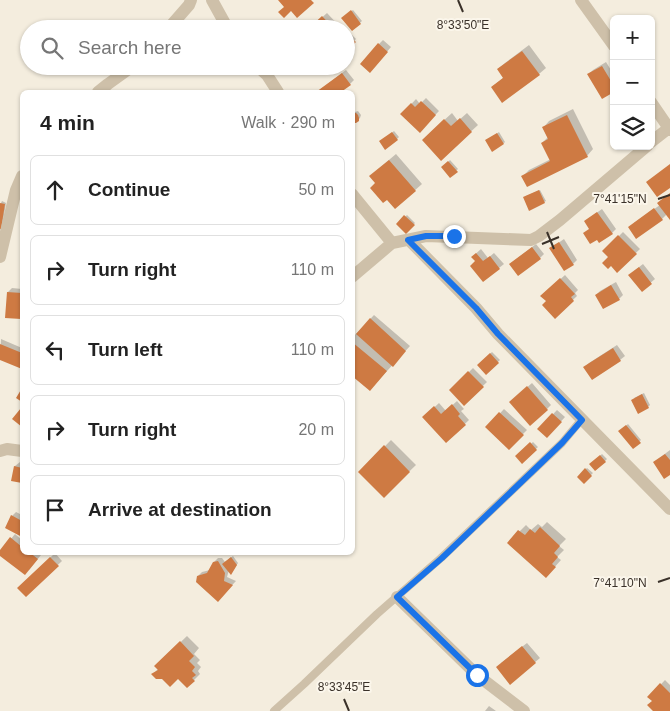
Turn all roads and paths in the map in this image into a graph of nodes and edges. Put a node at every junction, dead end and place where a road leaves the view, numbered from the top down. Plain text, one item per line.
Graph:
1 (212, 0) edge
2 (581, 0) edge
3 (192, 2) edge
4 (176, 20) edge
5 (223, 20) edge
6 (610, 40) edge
7 (120, 75) edge
8 (265, 75) edge
9 (100, 90) edge
10 (276, 90) edge
11 (653, 105) edge
12 (669, 129) edge
13 (655, 139) edge
14 (642, 150) edge
15 (20, 181) edge
16 (355, 198) edge
17 (408, 240) junction
18 (392, 243) junction
19 (0, 257) edge
20 (355, 274) edge
21 (582, 420) junction
22 (0, 451) edge
23 (20, 452) edge
24 (670, 509) edge
25 (397, 597) junction
26 (274, 711) edge
27 (524, 711) edge

1 - 5 street
2 - 6 street
3 - 4 street
7 - 9 street
8 - 10 street
11 - 12 street
12 - 13 street
14 - 17 street
15 - 19 street
16 - 18 street
17 - 18 street
17 - 21 street
18 - 20 street
21 - 24 street
21 - 25 lane
22 - 23 street
25 - 26 lane
25 - 27 street

